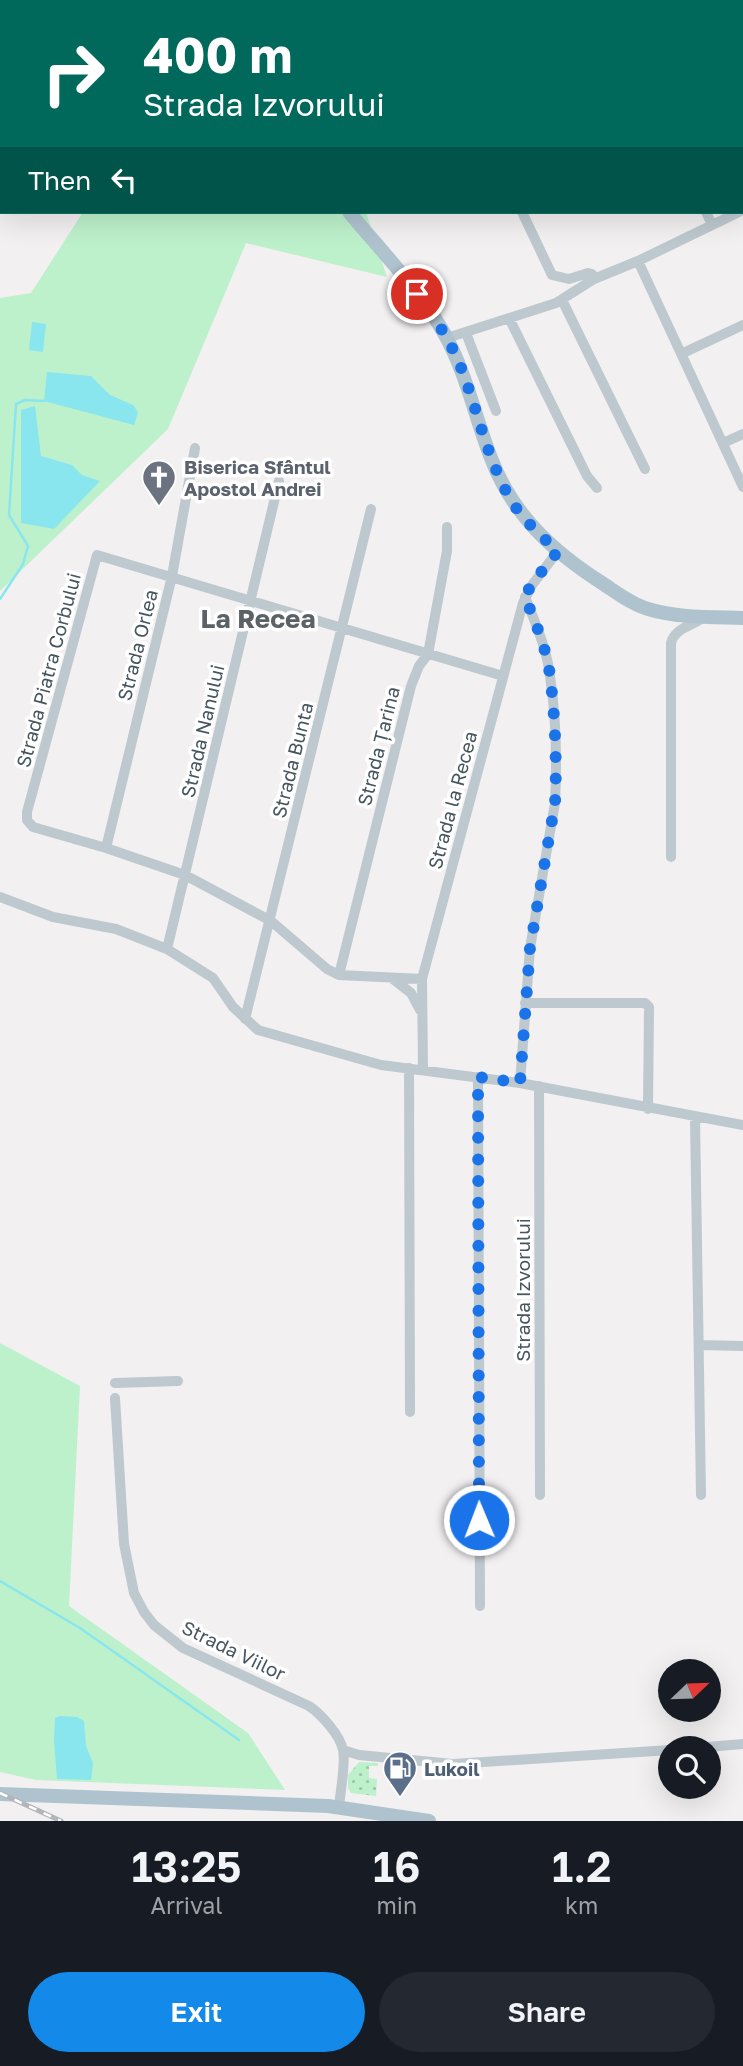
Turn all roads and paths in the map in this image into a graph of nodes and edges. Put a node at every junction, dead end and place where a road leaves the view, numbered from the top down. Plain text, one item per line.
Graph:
1 (351, 214) edge
2 (523, 214) edge
3 (707, 214) edge
4 (736, 214) edge
5 (712, 225) junction
6 (638, 261) junction
7 (594, 279) junction
8 (562, 300) junction
9 (509, 318) junction
10 (743, 325) edge
11 (456, 337) junction
12 (681, 354) junction
13 (496, 411) dead end
14 (743, 434) edge
15 (723, 443) junction
16 (195, 449) dead end
17 (645, 468) dead end
18 (279, 481) dead end
19 (743, 486) edge
20 (597, 488) dead end
21 (371, 509) dead end
22 (447, 527) dead end
23 (558, 551) junction
24 (172, 576) junction
25 (525, 597) junction
26 (251, 600) junction
27 (705, 616) junction
28 (743, 618) edge
29 (341, 629) junction
30 (428, 654) junction
31 (503, 676) junction
32 (106, 848) junction
33 (671, 857) dead end
34 (185, 876) junction
35 (0, 897) edge
36 (271, 921) junction
37 (167, 949) junction
38 (339, 975) junction
39 (390, 977) junction
40 (422, 979) junction
41 (525, 1003) junction
42 (422, 1015) junction
43 (246, 1019) junction
44 (409, 1068) junction
45 (422, 1070) junction
46 (478, 1077) junction
47 (520, 1083) junction
48 (539, 1086) junction
49 (648, 1109) junction
50 (695, 1118) junction
51 (743, 1125) edge
52 (699, 1345) junction
53 (743, 1346) edge
54 (178, 1381) dead end
55 (115, 1383) dead end
56 (115, 1398) dead end
57 (410, 1412) dead end
58 (540, 1495) dead end
59 (701, 1495) dead end
60 (480, 1606) dead end
61 (743, 1744) edge
62 (721, 1746) edge
63 (343, 1750) junction
64 (658, 1751) edge
65 (0, 1794) edge
66 (339, 1807) junction
67 (429, 1821) edge

1 - 11 main road
2 - 7 street
3 - 5 street
4 - 5 street
5 - 6 street
6 - 7 street
6 - 12 street
7 - 8 street
8 - 9 street
8 - 17 street
9 - 11 street
9 - 20 street
10 - 12 street
11 - 13 street
11 - 23 main road
12 - 15 street
14 - 15 street
15 - 19 street
16 - 24 street, Strada Orlea
18 - 26 street, Strada Nanului
21 - 29 street, Strada Bunta
22 - 30 street, Strada Țarina
23 - 25 street, Strada la Recea
23 - 27 main road
24 - 26 street
24 - 32 street, Strada Orlea
24 - 32 street, Strada Piatra Corbului
25 - 31 street, Strada la Recea
25 - 41 street
26 - 29 street
26 - 34 street, Strada Nanului
27 - 28 main road
27 - 33 street
29 - 30 street
29 - 36 street, Strada Bunta
30 - 31 street
30 - 38 street, Strada Țarina
31 - 40 street, Strada la Recea
32 - 34 street, Strada Piatra Corbului
34 - 36 street, Strada Piatra Corbului
34 - 37 street, Strada Nanului
35 - 37 street
36 - 38 street, Strada Piatra Corbului
36 - 43 street, Strada Bunta
37 - 43 street
38 - 39 street
39 - 40 street
39 - 42 street
40 - 42 street, Strada la Recea
41 - 47 street
41 - 49 street
42 - 45 street, Strada la Recea
43 - 44 street
44 - 45 street
44 - 57 street
45 - 46 street
46 - 47 street
46 - 60 street
47 - 48 street
48 - 49 street
48 - 58 street, Strada Izvorului
49 - 50 street
50 - 51 street
50 - 52 street
52 - 53 street
52 - 59 street
54 - 55 street
56 - 63 street, Strada Viilor
61 - 62 street
63 - 64 street
63 - 66 street
65 - 66 main road
66 - 67 main road

